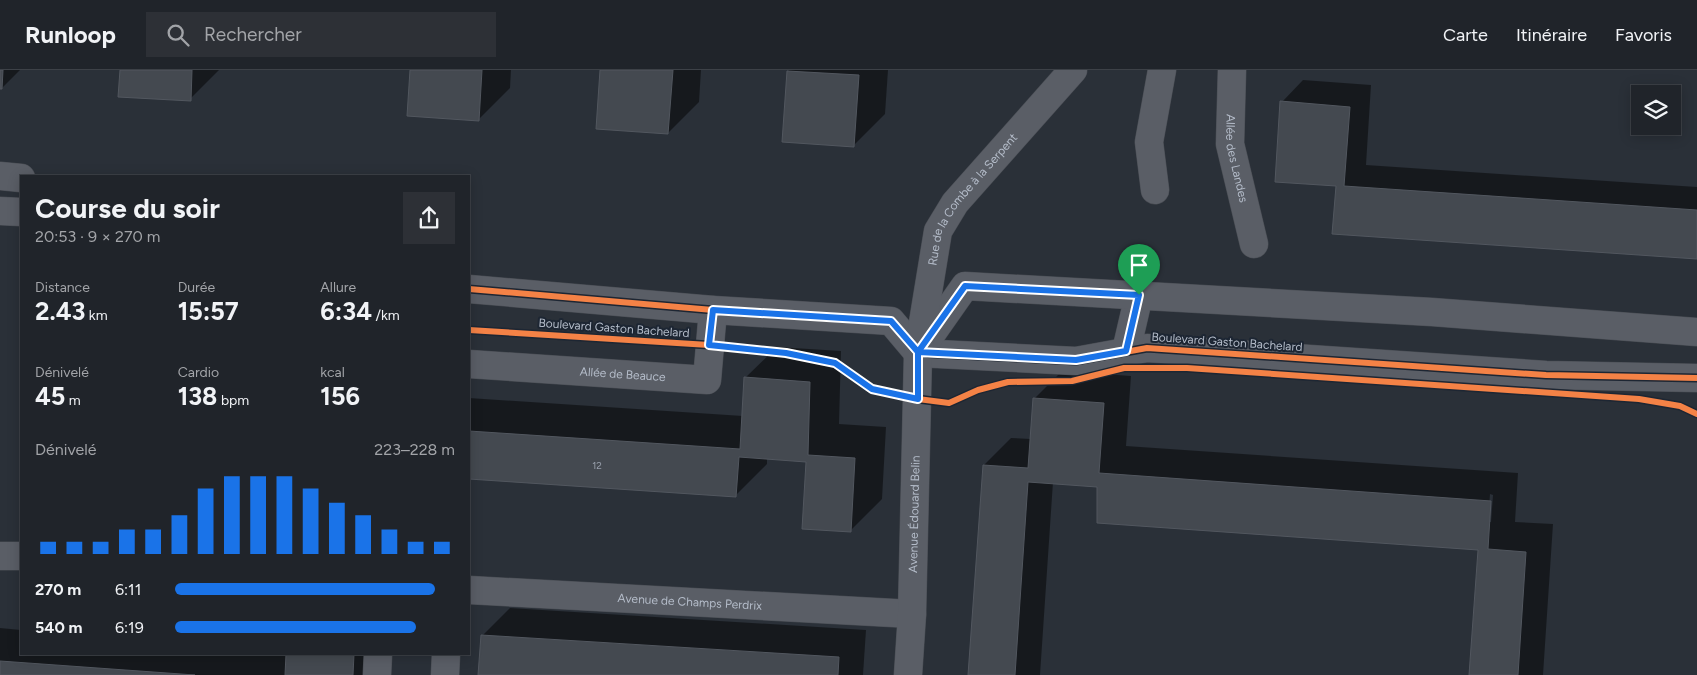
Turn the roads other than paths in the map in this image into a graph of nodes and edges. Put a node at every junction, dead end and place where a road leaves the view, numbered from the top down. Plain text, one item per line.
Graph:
1 (1073, 70) edge
2 (1162, 70) edge
3 (1232, 70) edge
4 (0, 176) edge
5 (20, 178) edge
6 (1155, 190) dead end
7 (0, 211) edge
8 (20, 212) edge
9 (1254, 244) dead end
10 (470, 289) edge
11 (1139, 295) junction
12 (713, 310) junction
13 (1697, 332) edge
14 (1126, 351) junction
15 (918, 352) junction
16 (470, 364) edge
17 (1684, 378) edge
18 (1697, 387) edge
19 (0, 556) edge
20 (20, 556) edge
21 (470, 590) edge
22 (912, 614) junction
23 (378, 655) edge
24 (446, 655) edge
25 (377, 675) edge
26 (445, 675) edge
27 (908, 675) edge

1 - 15 street, Rue de la Combe à la Serpent
2 - 6 street
3 - 9 street, Allée des Landes
4 - 5 street
7 - 8 street
10 - 12 street, Boulevard Gaston Bachelard
11 - 13 street
11 - 14 street
11 - 15 street
12 - 15 street, Boulevard Gaston Bachelard
12 - 16 street, Allée de Beauce
14 - 15 street, Boulevard Gaston Bachelard
14 - 17 street, Boulevard Gaston Bachelard
15 - 22 street, Avenue Édouard Belin
17 - 18 street, Boulevard Gaston Bachelard
19 - 20 street
21 - 22 street, Avenue de Champs Perdrix
22 - 27 street, Avenue Édouard Belin
23 - 25 street
24 - 26 street

